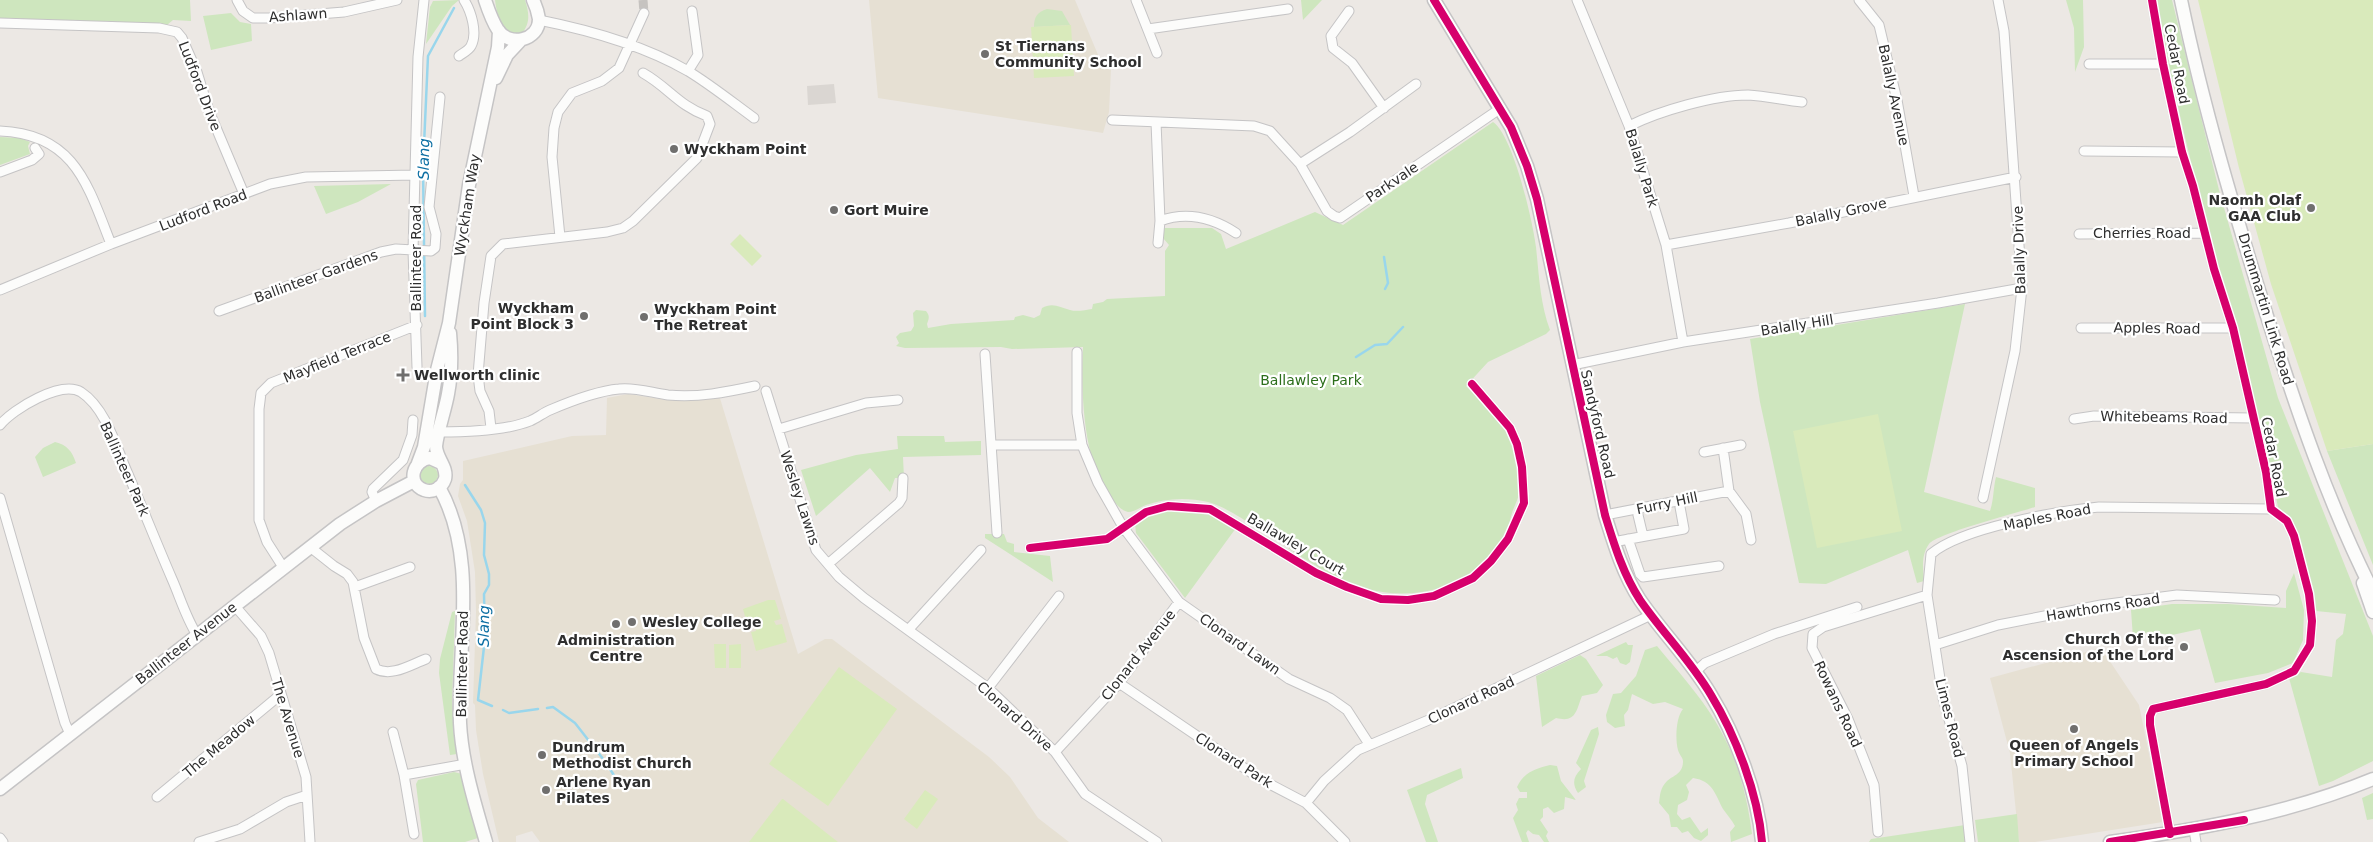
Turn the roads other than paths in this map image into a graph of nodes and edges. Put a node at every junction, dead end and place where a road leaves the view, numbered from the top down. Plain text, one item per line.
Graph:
1 (238, 0) edge
2 (397, 0) edge
3 (424, 0) edge
4 (464, 0) edge
5 (485, 0) edge
6 (533, 0) edge
7 (1136, 0) edge
8 (1434, 0) edge
9 (1577, 0) edge
10 (1859, 0) edge
11 (1998, 0) edge
12 (2152, 0) edge
13 (2181, 0) edge
14 (1288, 9) dead end
15 (692, 11) dead end
16 (1349, 11) dead end
17 (644, 13) tunnel mouth
18 (539, 20) junction
19 (0, 23) edge
20 (1148, 29) junction
21 (498, 31) junction
22 (520, 40) junction
23 (628, 44) junction
24 (1157, 53) dead end
25 (459, 56) dead end
26 (2089, 64) dead end
27 (2163, 64) junction
28 (688, 71) junction
29 (643, 73) dead end
30 (1416, 84) dead end
31 (490, 89) junction
32 (440, 97) dead end
33 (1802, 102) dead end
34 (1384, 108) junction
35 (1501, 108) junction
36 (754, 118) dead end
37 (1112, 120) dead end
38 (1156, 122) junction
39 (1629, 126) junction
40 (0, 131) edge
41 (34, 148) dead end
42 (2084, 150) dead end
43 (2182, 152) junction
44 (1300, 164) junction
45 (0, 172) edge
46 (416, 175) junction
47 (2016, 177) junction
48 (244, 194) junction
49 (1914, 196) junction
50 (1160, 221) junction
51 (1236, 232) dead end
52 (2205, 233) junction
53 (2079, 234) dead end
54 (560, 237) junction
55 (111, 244) junction
56 (1158, 244) dead end
57 (1666, 245) junction
58 (420, 251) junction
59 (2022, 288) junction
60 (0, 290) edge
61 (220, 311) dead end
62 (450, 323) junction
63 (417, 325) junction
64 (2081, 328) dead end
65 (2233, 328) junction
66 (1683, 342) junction
67 (1077, 352) dead end
68 (984, 354) dead end
69 (1572, 365) junction
70 (417, 367) dead end
71 (1472, 384) dead end
72 (755, 386) dead end
73 (766, 391) dead end
74 (898, 400) dead end
75 (2253, 418) junction
76 (2074, 419) dead end
77 (413, 420) dead end
78 (0, 425) edge
79 (491, 428) junction
80 (779, 429) junction
81 (440, 432) junction
82 (991, 445) junction
83 (1082, 445) junction
84 (1741, 445) dead end
85 (1723, 448) junction
86 (1704, 452) dead end
87 (418, 463) junction
88 (441, 463) junction
89 (903, 478) dead end
90 (414, 481) junction
91 (439, 487) junction
92 (1730, 490) junction
93 (0, 498) edge
94 (1982, 498) dead end
95 (376, 501) junction
96 (1680, 507) dead end
97 (2271, 509) junction
98 (1605, 515) junction
99 (1638, 515) dead end
100 (1123, 527) junction
101 (997, 533) dead end
102 (1643, 536) junction
103 (1628, 539) junction
104 (1751, 540) dead end
105 (1613, 542) junction
106 (310, 546) junction
107 (1030, 548) dead end
108 (981, 550) dead end
109 (2354, 555) junction
110 (828, 564) junction
111 (1719, 566) dead end
112 (282, 567) junction
113 (410, 567) dead end
114 (355, 587) junction
115 (2373, 592) edge
116 (1927, 595) junction
117 (1058, 596) dead end
118 (864, 598) joint
119 (2276, 600) dead end
120 (1179, 602) junction
121 (234, 605) junction
122 (1857, 606) dead end
123 (2373, 612) edge
124 (1651, 615) junction
125 (909, 629) junction
126 (197, 635) junction
127 (1935, 646) junction
128 (426, 659) dead end
129 (1695, 672) junction
130 (1119, 683) junction
131 (988, 688) junction
132 (280, 696) junction
133 (393, 732) dead end
134 (70, 734) junction
135 (1369, 744) junction
136 (1055, 752) junction
137 (466, 764) junction
138 (404, 775) junction
139 (2373, 779) edge
140 (0, 789) edge
141 (307, 795) junction
142 (157, 797) dead end
143 (1306, 803) junction
144 (1878, 832) dead end
145 (414, 834) dead end
146 (2170, 834) junction
147 (2195, 836) edge
148 (0, 838) edge
149 (1764, 839) edge
150 (3, 842) edge
151 (199, 842) edge
152 (310, 842) edge
153 (486, 842) edge
154 (1157, 842) edge
155 (1345, 842) edge
156 (1970, 842) edge
157 (2110, 842) edge

1 - 2 street, Ashlawn
3 - 46 street, Ballinteer Road
4 - 25 street
5 - 21 main road
6 - 18 main road
7 - 20 street
8 - 35 main road, Sandyford Road
9 - 39 street, Balally Park
10 - 49 street, Balally Avenue
11 - 47 street, Balally Drive
12 - 27 street, Cedar Road
13 - 109 main road, Drummartin Link Road
14 - 20 street
15 - 28 street
16 - 34 street
17 - 23 street
18 - 22 main road, Wyckham Way
18 - 23 street
19 - 48 street, Ludford Drive
20 - 24 street
21 - 22 main road
21 - 31 main road, Wyckham Way
22 - 31 main road, Wyckham Way
23 - 28 street
23 - 54 street
26 - 27 street
27 - 43 street, Cedar Road
28 - 36 street
29 - 54 street
30 - 34 street
31 - 62 main road, Wyckham Way
32 - 58 street
33 - 39 street
34 - 44 street
35 - 44 street, Parkvale
35 - 69 main road, Sandyford Road
37 - 38 street, Parkvale
38 - 44 street, Parkvale
38 - 50 street
39 - 57 street, Balally Park
40 - 55 street
41 - 45 street
42 - 43 street
43 - 52 street, Cedar Road
46 - 48 street, Ludford Road
46 - 58 street, Ballinteer Road
47 - 49 street, Balally Grove
47 - 59 street, Balally Drive
48 - 55 street, Ludford Road
49 - 57 street, Balally Grove
50 - 51 street
50 - 56 street
52 - 53 street, Cherries Road
52 - 65 street, Cedar Road
54 - 79 street
55 - 60 street, Ludford Road
57 - 66 street, Balally Park
58 - 61 street, Ballinteer Gardens
58 - 63 street, Ballinteer Road
59 - 66 street, Balally Hill
59 - 94 street, Balally Drive
62 - 81 main road, Wyckham Way
62 - 87 main road, Wyckham Way
63 - 70 street, Ballinteer Road
63 - 112 street, Mayfield Terrace
64 - 65 street, Apples Road
65 - 75 street, Cedar Road
66 - 69 street, Balally Hill
67 - 83 street, Clonard Lawn
68 - 82 street
69 - 98 main road, Sandyford Road
71 - 100 street, Ballawley Court
72 - 79 street
73 - 80 street, Wesley Lawns
74 - 80 street
75 - 76 street, Whitebeams Road
75 - 97 street, Cedar Road
77 - 95 street
78 - 126 street, Ballinteer Park
79 - 81 street
80 - 110 street, Wesley Lawns
81 - 88 main road, Wyckham Way
82 - 83 street
82 - 101 street
83 - 100 street, Clonard Lawn
84 - 85 street
85 - 86 street
85 - 92 street
87 - 88 main road
87 - 90 main road
88 - 91 main road
89 - 110 street, Wesley Lawns
90 - 91 main road
90 - 95 main road, Ballinteer Avenue
91 - 137 main road, Ballinteer Road
92 - 98 street, Furry Hill
92 - 104 street
93 - 134 street
95 - 106 main road, Ballinteer Avenue
96 - 102 street
97 - 116 street, Maples Road
97 - 146 street, Cedar Road
98 - 105 main road, Sandyford Road
99 - 102 street
100 - 107 street, Ballawley Court
100 - 120 street, Clonard Lawn
102 - 103 street
103 - 105 street
103 - 111 street
105 - 124 main road, Sandyford Road
106 - 112 main road, Ballinteer Avenue
106 - 114 street
108 - 125 street
109 - 115 main road, Drummartin Link Road
109 - 123 main road, Drummartin Link Road
110 - 118 street, Wesley Lawns
112 - 121 main road, Ballinteer Avenue
113 - 114 street
114 - 128 street
116 - 127 street, Limes Road
116 - 144 street, Rowans Road
117 - 131 street
118 - 125 street, Clonard Drive
119 - 127 street, Hawthorns Road
120 - 130 street, Clonard Avenue
120 - 135 street, Clonard Lawn
121 - 126 main road, Ballinteer Avenue
121 - 132 street, The Avenue
122 - 129 street
124 - 129 main road, Sandyford Road
124 - 135 street, Clonard Road
125 - 131 street, Clonard Drive
126 - 134 main road, Ballinteer Avenue
127 - 156 street, Limes Road
129 - 149 main road, Sandyford Road
130 - 136 street, Clonard Avenue
130 - 143 street, Clonard Park
131 - 136 street, Clonard Drive
132 - 141 street, The Avenue
132 - 142 street, The Meadow
133 - 138 street
134 - 140 main road, Ballinteer Avenue
135 - 143 street, Clonard Road
136 - 154 street, Clonard Drive
137 - 138 street
137 - 153 main road, Ballinteer Road
138 - 145 street
139 - 147 main road
141 - 151 street
141 - 152 street, The Avenue
143 - 155 street, Clonard Park
146 - 147 main road
146 - 157 main road
148 - 150 street

